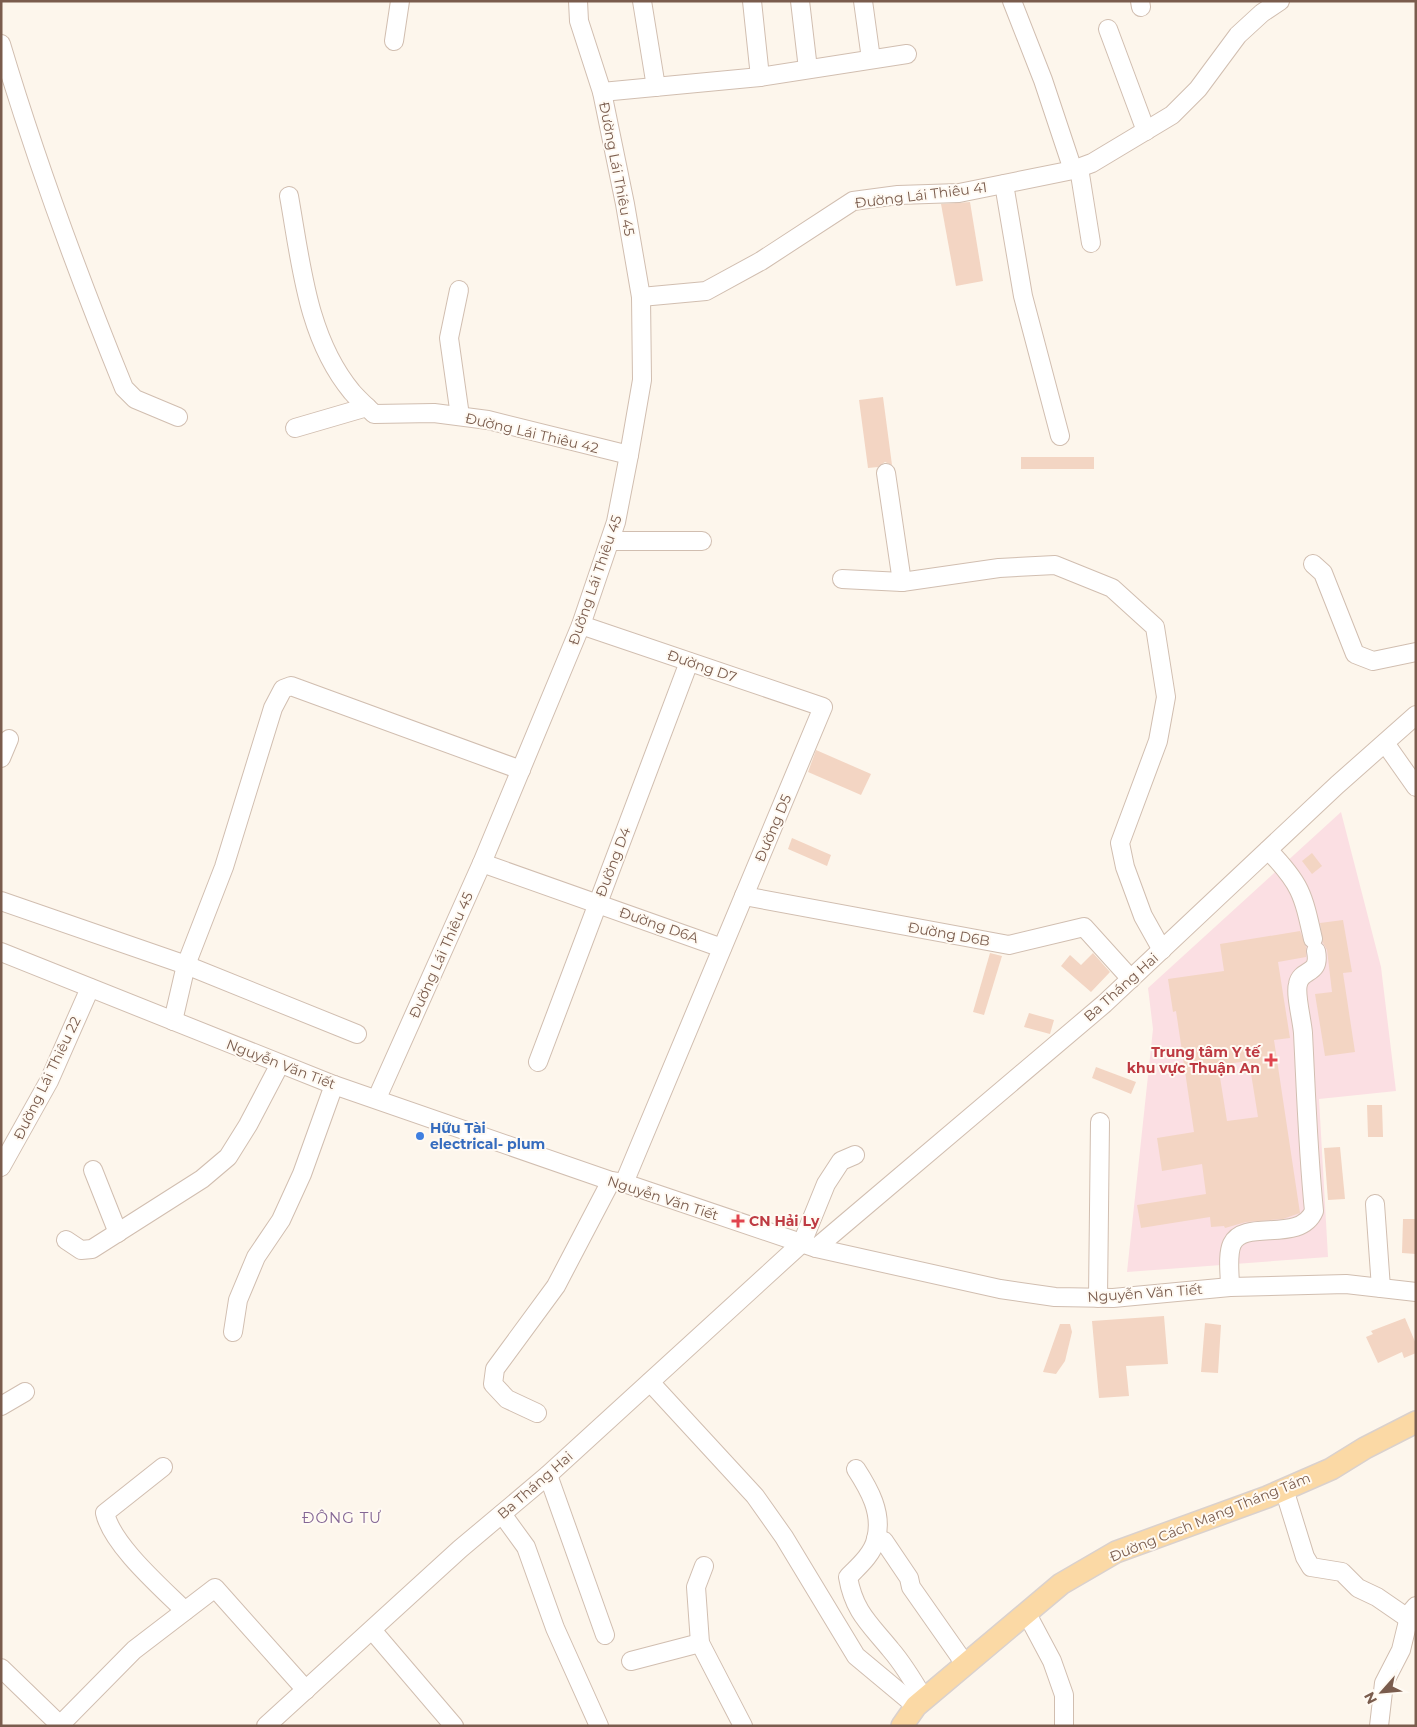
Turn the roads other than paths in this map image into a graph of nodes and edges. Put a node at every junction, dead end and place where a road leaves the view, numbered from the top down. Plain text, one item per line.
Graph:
1 (400, 1) edge
2 (578, 1) edge
3 (642, 1) edge
4 (752, 1) edge
5 (800, 1) edge
6 (863, 1) edge
7 (1012, 1) edge
8 (1280, 1) edge
9 (1108, 29) dead end
10 (394, 41) dead end
11 (1, 44) edge
12 (907, 54) dead end
13 (871, 59) junction
14 (808, 69) junction
15 (760, 77) junction
16 (656, 87) junction
17 (602, 92) junction
18 (1146, 131) junction
19 (1076, 170) junction
20 (1004, 184) junction
21 (289, 196) dead end
22 (1090, 243) dead end
23 (459, 290) dead end
24 (641, 297) junction
25 (368, 407) junction
26 (460, 416) junction
27 (178, 417) dead end
28 (295, 428) dead end
29 (1060, 436) dead end
30 (629, 456) junction
31 (886, 473) dead end
32 (610, 541) junction
33 (702, 541) dead end
34 (1314, 564) dead end
35 (842, 579) dead end
36 (902, 582) junction
37 (581, 625) junction
38 (1416, 652) edge
39 (689, 662) junction
40 (823, 707) joint
41 (1416, 715) edge
42 (9, 739) dead end
43 (1385, 743) junction
44 (1, 758) edge
45 (521, 770) junction
46 (1416, 787) edge
47 (1268, 850) junction
48 (482, 863) junction
49 (744, 896) junction
50 (1, 901) edge
51 (598, 904) junction
52 (722, 948) junction
53 (1162, 950) junction
54 (1, 952) edge
55 (186, 964) junction
56 (1131, 979) junction
57 (90, 988) junction
58 (173, 1021) junction
59 (357, 1034) dead end
60 (538, 1062) dead end
61 (280, 1064) junction
62 (334, 1085) junction
63 (377, 1098) junction
64 (1100, 1122) dead end
65 (855, 1155) dead end
66 (1, 1167) edge
67 (93, 1170) dead end
68 (618, 1182) junction
69 (1375, 1204) dead end
70 (118, 1233) junction
71 (66, 1240) dead end
72 (809, 1246) junction
73 (1230, 1287) junction
74 (1381, 1288) junction
75 (1416, 1292) edge
76 (1098, 1298) junction
77 (233, 1332) dead end
78 (650, 1382) junction
79 (25, 1392) dead end
80 (1, 1406) edge
81 (537, 1413) dead end
82 (1416, 1422) edge
83 (163, 1467) dead end
84 (856, 1469) dead end
85 (548, 1475) junction
86 (1284, 1489) junction
87 (502, 1514) junction
88 (876, 1539) junction
89 (704, 1566) dead end
90 (1414, 1610) edge
91 (185, 1611) junction
92 (1027, 1614) junction
93 (372, 1630) junction
94 (605, 1635) dead end
95 (700, 1643) junction
96 (631, 1661) dead end
97 (965, 1664) junction
98 (1, 1668) edge
99 (306, 1690) junction
100 (920, 1702) junction
101 (55, 1724) edge
102 (266, 1726) edge
103 (454, 1726) edge
104 (599, 1726) edge
105 (743, 1726) edge
106 (902, 1726) edge
107 (1064, 1726) edge
108 (1379, 1726) edge

1 - 10 street
2 - 17 street, Đường Lái Thiêu 45
3 - 16 street
4 - 15 street
5 - 14 street
6 - 13 street
7 - 19 street
8 - 18 street, Đường Lái Thiêu 41
9 - 18 street
11 - 27 street
12 - 13 street
13 - 14 street
14 - 15 street
15 - 16 street
16 - 17 street
17 - 24 street, Đường Lái Thiêu 45
18 - 19 street, Đường Lái Thiêu 41
19 - 20 street, Đường Lái Thiêu 41
19 - 22 street
20 - 24 street, Đường Lái Thiêu 41
20 - 29 street
21 - 25 street, Đường Lái Thiêu 42
23 - 26 street
24 - 30 street, Đường Lái Thiêu 45
25 - 26 street, Đường Lái Thiêu 42
25 - 28 street
26 - 30 street, Đường Lái Thiêu 42
30 - 32 street, Đường Lái Thiêu 45
31 - 36 street
32 - 33 street
32 - 37 street, Đường Lái Thiêu 45
34 - 38 street
35 - 36 street
36 - 53 street
37 - 39 street, Đường D7
37 - 45 street, Đường Lái Thiêu 45
39 - 40 street, Đường D7
39 - 51 street, Đường D4
40 - 49 street, Đường D5
41 - 43 street, Ba Tháng Hai
42 - 44 street
43 - 46 street
43 - 47 street, Ba Tháng Hai
45 - 48 street, Đường Lái Thiêu 45
45 - 55 street
47 - 53 street, Ba Tháng Hai
47 - 73 street
48 - 51 street, Đường D6A
48 - 63 street, Đường Lái Thiêu 45
49 - 52 street, Đường D5
49 - 56 street, Đường D6B
50 - 55 street
51 - 52 street, Đường D6A
51 - 60 street, Đường D4
52 - 68 street, Đường D5
53 - 56 street, Ba Tháng Hai
54 - 57 street, Nguyễn Văn Tiết
55 - 58 street
55 - 59 street
56 - 72 street, Ba Tháng Hai
57 - 58 street, Nguyễn Văn Tiết
57 - 66 street, Đường Lái Thiêu 22
58 - 61 street, Nguyễn Văn Tiết
61 - 62 street, Nguyễn Văn Tiết
61 - 70 street
62 - 63 street, Nguyễn Văn Tiết
62 - 77 street
63 - 68 street, Nguyễn Văn Tiết
64 - 76 street
65 - 72 street
67 - 70 street
68 - 72 street, Nguyễn Văn Tiết
68 - 81 street, Đường D5
69 - 74 street
70 - 71 street
72 - 76 street, Nguyễn Văn Tiết
72 - 78 street, Ba Tháng Hai
73 - 74 street, Nguyễn Văn Tiết
73 - 76 street, Nguyễn Văn Tiết
74 - 75 street, Nguyễn Văn Tiết
78 - 85 street, Ba Tháng Hai
78 - 100 street
79 - 80 street
82 - 86 main road, Đường Cách Mạng Tháng Tám
83 - 91 street
84 - 88 street
85 - 87 street, Ba Tháng Hai
85 - 94 street
86 - 90 street
86 - 92 main road, Đường Cách Mạng Tháng Tám
87 - 93 street, Ba Tháng Hai
87 - 104 street
88 - 97 street
88 - 100 street
89 - 95 street
90 - 108 street
91 - 99 street
91 - 101 street
92 - 97 main road, Đường Cách Mạng Tháng Tám
92 - 107 street
93 - 99 street, Ba Tháng Hai
93 - 103 street
95 - 96 street
95 - 105 street
97 - 100 main road, Đường Cách Mạng Tháng Tám
98 - 101 street
99 - 102 street, Ba Tháng Hai
100 - 106 main road, Đường Cách Mạng Tháng Tám

